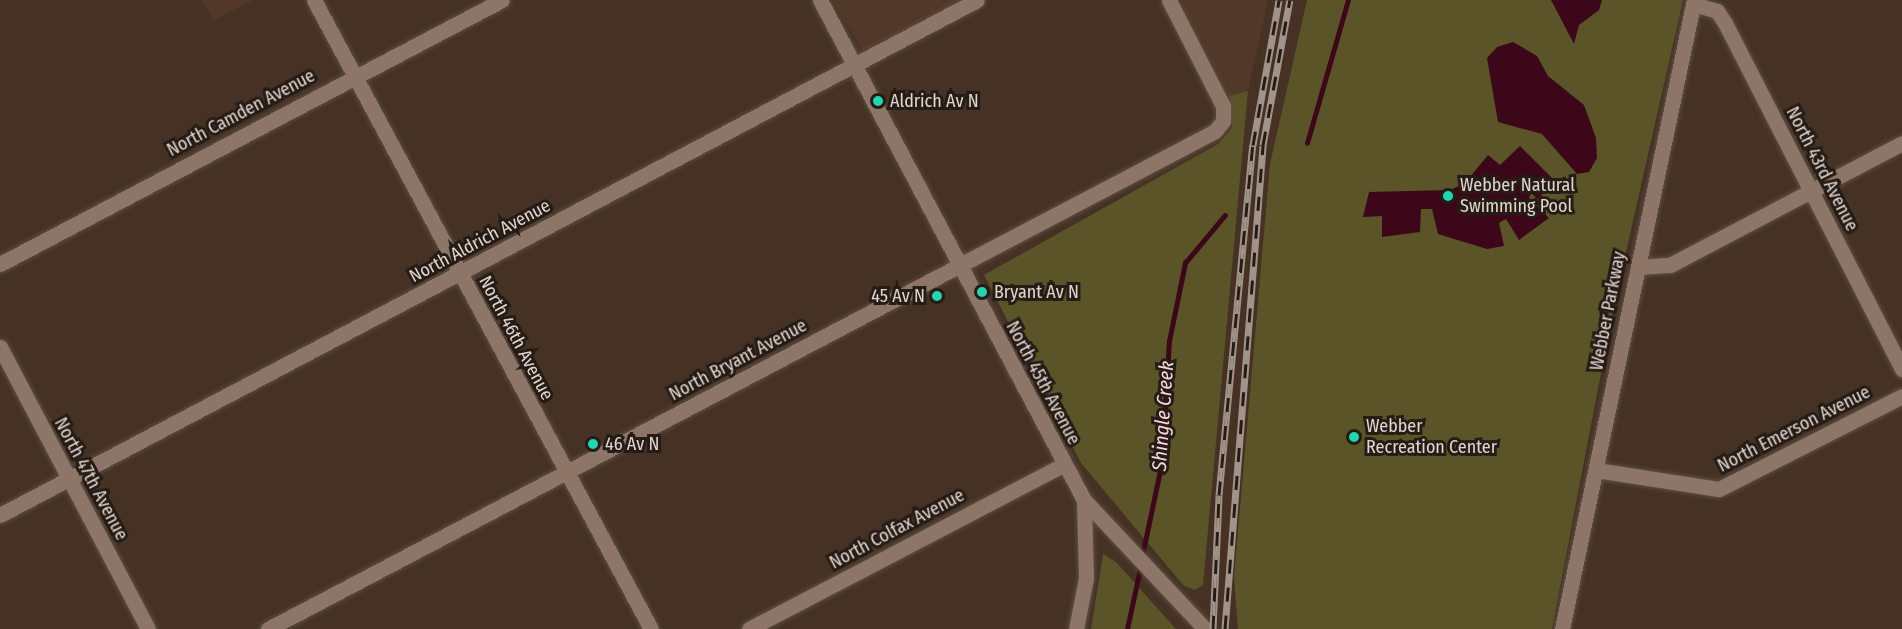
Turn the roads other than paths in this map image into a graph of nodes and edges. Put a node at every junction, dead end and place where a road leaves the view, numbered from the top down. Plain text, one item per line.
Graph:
1 (314, 0) edge
2 (502, 0) edge
3 (820, 0) edge
4 (977, 0) edge
5 (1169, 0) edge
6 (1694, 2) edge
7 (855, 67) junction
8 (355, 75) junction
9 (1902, 143) edge
10 (1811, 192) junction
11 (0, 264) edge
12 (960, 265) junction
13 (1639, 267) junction
14 (460, 273) junction
15 (0, 347) edge
16 (1902, 369) edge
17 (1902, 396) edge
18 (1064, 464) junction
19 (1596, 470) junction
20 (566, 473) junction
21 (69, 481) junction
22 (1084, 500) junction
23 (0, 515) edge
24 (148, 629) edge
25 (268, 629) edge
26 (651, 629) edge
27 (749, 629) edge
28 (1076, 629) edge
29 (1205, 629) edge
30 (1562, 629) edge

1 - 8 street, North 46th Avenue
2 - 8 street, North Camden Avenue
3 - 7 street, North 45th Avenue
4 - 7 street, North Aldrich Avenue
5 - 12 street, North Bryant Avenue
6 - 10 street, North 43rd Avenue
6 - 13 street, Webber Parkway
7 - 12 street, North 45th Avenue
7 - 14 street, North Aldrich Avenue
8 - 11 street, North Camden Avenue
8 - 14 street, North 46th Avenue
9 - 10 street
10 - 13 street
10 - 16 street, North 43rd Avenue
12 - 18 street, North 45th Avenue
12 - 20 street, North Bryant Avenue
13 - 19 street, Webber Parkway
14 - 20 street, North 46th Avenue
14 - 21 street, North Aldrich Avenue
15 - 21 street, North 47th Avenue
17 - 19 street, North Emerson Avenue
18 - 22 street, North 45th Avenue
18 - 27 street, North Colfax Avenue
19 - 30 street, Webber Parkway
20 - 25 street, North Bryant Avenue
20 - 26 street, North 46th Avenue
21 - 23 street, North Aldrich Avenue
21 - 24 street, North 47th Avenue
22 - 28 street
22 - 29 street, North 45th Avenue

